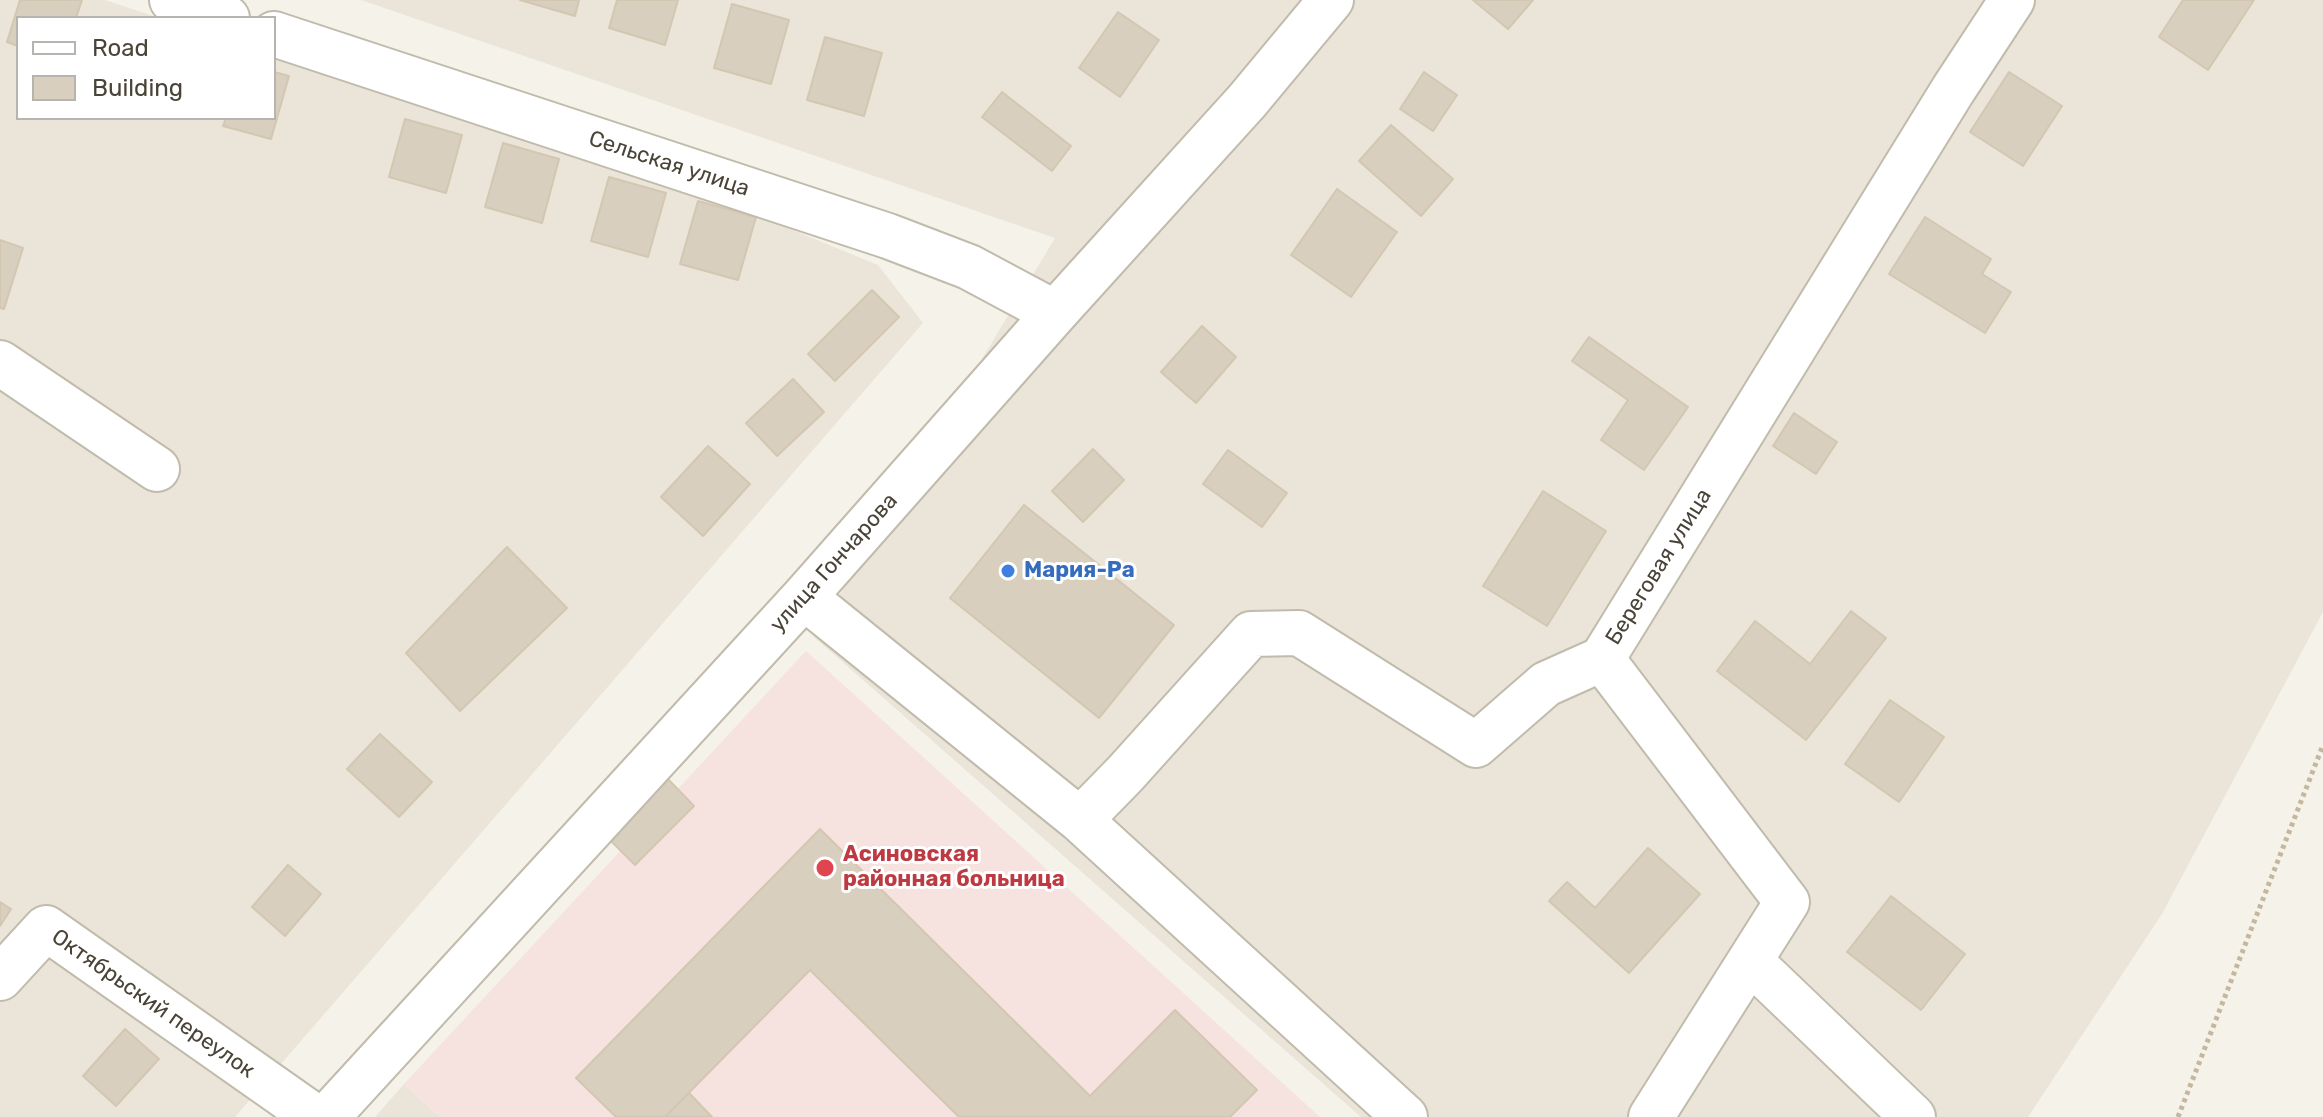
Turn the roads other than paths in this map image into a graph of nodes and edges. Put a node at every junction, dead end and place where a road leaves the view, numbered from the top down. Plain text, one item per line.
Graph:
1 (172, 0) edge
2 (1331, 0) edge
3 (2012, 0) edge
4 (221, 16) edge
5 (276, 35) edge
6 (1055, 313) junction
7 (0, 363) edge
8 (157, 469) dead end
9 (804, 597) junction
10 (1602, 659) junction
11 (1080, 820) junction
12 (1750, 961) junction
13 (0, 978) edge
14 (315, 1117) edge
15 (327, 1117) edge
16 (1405, 1117) edge
17 (1651, 1117) edge
18 (1913, 1117) edge

1 - 4 street
2 - 6 street, улица Гончарова
3 - 10 street, Береговая улица
5 - 6 street, Сельская улица
6 - 9 street, улица Гончарова
7 - 8 street
9 - 11 street
9 - 15 street, улица Гончарова
10 - 11 street
10 - 12 street, Береговая улица
11 - 16 street
12 - 17 street, Береговая улица
12 - 18 street
13 - 14 street, Октябрьский переулок

